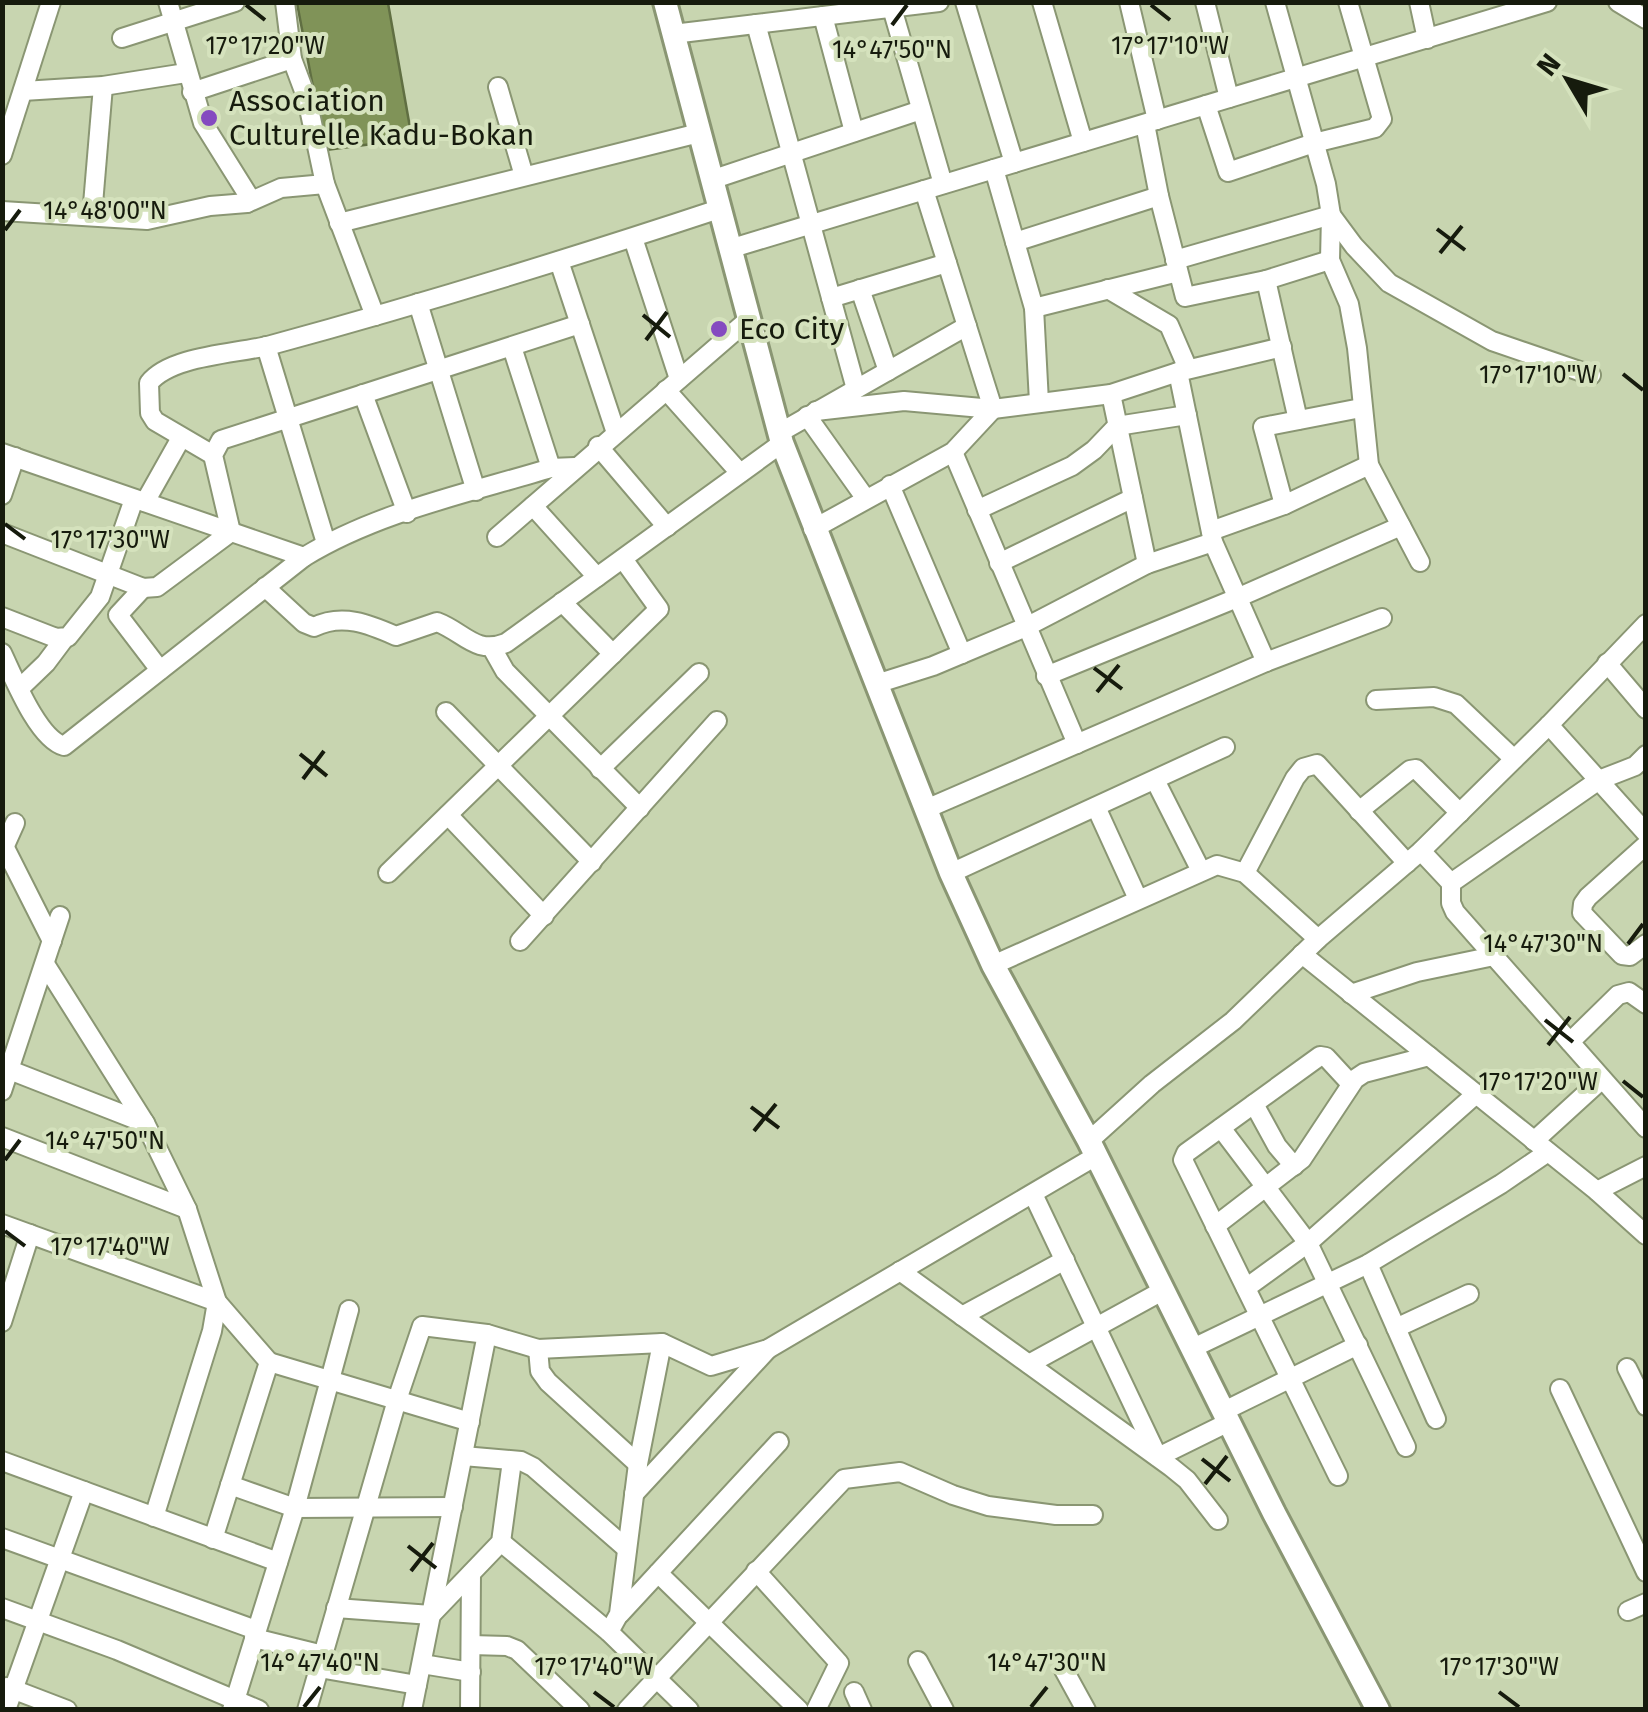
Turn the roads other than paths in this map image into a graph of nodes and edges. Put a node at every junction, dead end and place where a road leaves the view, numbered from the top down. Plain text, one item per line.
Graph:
1 (51, 2) edge
2 (168, 2) edge
3 (235, 2) edge
4 (286, 2) edge
5 (665, 2) edge
6 (939, 2) edge
7 (965, 2) edge
8 (1042, 2) edge
9 (1129, 2) edge
10 (1206, 2) edge
11 (1275, 2) edge
12 (1348, 2) edge
13 (1419, 2) edge
14 (1548, 2) edge
15 (1618, 2) edge
16 (892, 8) junction
17 (1498, 10) edge
18 (827, 11) edge
19 (1646, 19) edge
20 (173, 22) junction
21 (756, 24) junction
22 (673, 34) junction
23 (122, 38) dead end
24 (1427, 39) junction
25 (1363, 58) junction
26 (292, 59) junction
27 (1296, 78) junction
28 (189, 83) junction
29 (103, 86) junction
30 (498, 87) dead end
31 (22, 90) junction
32 (1228, 98) junction
33 (1206, 105) junction
34 (921, 110) junction
35 (1151, 122) junction
36 (854, 132) junction
37 (699, 133) junction
38 (1083, 142) junction
39 (1314, 143) junction
40 (4, 147) edge
41 (792, 153) junction
42 (1014, 163) junction
43 (994, 169) junction
44 (524, 176) junction
45 (711, 180) junction
46 (325, 184) junction
47 (943, 184) junction
48 (924, 190) junction
49 (1159, 196) junction
50 (247, 202) junction
51 (719, 209) junction
52 (2, 211) edge
53 (1331, 214) junction
54 (92, 216) junction
55 (339, 223) junction
56 (811, 224) junction
57 (633, 238) junction
58 (1015, 242) junction
59 (730, 248) junction
60 (1330, 260) junction
61 (560, 261) junction
62 (947, 264) junction
63 (1177, 266) junction
64 (1266, 280) junction
65 (860, 289) junction
66 (1108, 290) junction
67 (831, 298) junction
68 (418, 303) junction
69 (1034, 308) junction
70 (375, 316) junction
71 (749, 319) junction
72 (580, 324) junction
73 (967, 326) junction
74 (266, 346) junction
75 (512, 347) junction
76 (1282, 348) junction
77 (441, 369) junction
78 (888, 371) junction
79 (1183, 371) junction
80 (1590, 375) dead end
81 (673, 384) junction
82 (856, 389) junction
83 (363, 394) junction
84 (1110, 394) junction
85 (1039, 402) junction
86 (1361, 408) junction
87 (993, 409) junction
88 (812, 414) junction
89 (1187, 416) junction
90 (288, 418) junction
91 (1298, 420) junction
92 (1117, 426) junction
93 (616, 432) junction
94 (182, 438) junction
95 (781, 438) junction
96 (598, 446) junction
97 (953, 452) junction
98 (9, 455) edge
99 (213, 455) junction
100 (1369, 465) junction
101 (576, 467) junction
102 (551, 468) junction
103 (740, 473) junction
104 (890, 486) junction
105 (476, 491) junction
106 (2, 495) edge
107 (1133, 498) junction
108 (866, 499) junction
109 (140, 501) junction
110 (533, 506) junction
111 (1284, 506) junction
112 (977, 510) junction
113 (406, 513) junction
114 (1401, 526) junction
115 (666, 527) junction
116 (814, 528) junction
117 (231, 532) junction
118 (2, 533) edge
119 (1212, 536) junction
120 (497, 537) dead end
121 (326, 544) junction
122 (304, 557) junction
123 (623, 559) junction
124 (1420, 562) dead end
125 (1000, 563) junction
126 (1147, 564) junction
127 (108, 576) junction
128 (597, 577) junction
129 (266, 587) junction
130 (143, 588) junction
131 (1237, 598) junction
132 (562, 602) junction
133 (118, 615) junction
134 (2, 616) edge
135 (1382, 618) dead end
136 (1646, 624) edge
137 (1026, 626) junction
138 (66, 638) junction
139 (492, 648) junction
140 (2, 653) edge
141 (613, 654) junction
142 (962, 654) junction
143 (1266, 662) junction
144 (1608, 663) junction
145 (160, 670) junction
146 (699, 673) dead end
147 (1046, 676) junction
148 (876, 684) junction
149 (20, 688) junction
150 (1376, 700) dead end
151 (1646, 709) edge
152 (446, 712) dead end
153 (548, 717) junction
154 (717, 721) dead end
155 (1549, 725) junction
156 (1077, 744) junction
157 (1225, 747) dead end
158 (1646, 755) edge
159 (1514, 759) junction
160 (498, 766) junction
161 (600, 770) junction
162 (1155, 780) junction
163 (1598, 780) junction
164 (640, 808) junction
165 (1096, 808) junction
166 (926, 809) junction
167 (1359, 811) junction
168 (1460, 813) junction
169 (448, 815) junction
170 (15, 822) dead end
171 (1646, 833) edge
172 (4, 846) edge
173 (1646, 846) edge
174 (1414, 857) junction
175 (592, 862) junction
176 (1201, 870) junction
177 (951, 873) junction
178 (1245, 873) junction
179 (388, 874) dead end
180 (1451, 883) junction
181 (1138, 899) junction
182 (60, 916) dead end
183 (544, 916) junction
184 (1318, 939) junction
185 (52, 940) junction
186 (520, 941) dead end
187 (1646, 944) edge
188 (1302, 954) junction
189 (1494, 956) junction
190 (44, 964) junction
191 (993, 964) junction
192 (1352, 994) junction
193 (1646, 1004) edge
194 (1570, 1042) junction
195 (1430, 1056) junction
196 (7, 1069) edge
197 (1602, 1079) junction
198 (1350, 1083) junction
199 (2, 1091) edge
200 (1476, 1094) junction
201 (1254, 1104) junction
202 (146, 1123) junction
203 (1221, 1128) junction
204 (1646, 1128) edge
205 (2, 1137) edge
206 (1541, 1146) junction
207 (1092, 1149) junction
208 (1294, 1166) junction
209 (1646, 1166) edge
210 (1266, 1186) junction
211 (1597, 1191) junction
212 (1033, 1194) junction
213 (187, 1209) junction
214 (2, 1224) edge
215 (1215, 1226) junction
216 (30, 1234) junction
217 (1646, 1235) edge
218 (1308, 1243) junction
219 (1064, 1260) junction
220 (1368, 1264) junction
221 (900, 1272) junction
222 (1328, 1282) junction
223 (1246, 1288) junction
224 (1164, 1290) junction
225 (1469, 1294) dead end
226 (216, 1302) junction
227 (349, 1310) dead end
228 (4, 1312) edge
229 (962, 1316) junction
230 (1259, 1316) junction
231 (1096, 1327) junction
232 (1396, 1328) junction
233 (487, 1334) junction
234 (662, 1343) junction
235 (1358, 1345) junction
236 (1193, 1348) junction
237 (538, 1349) junction
238 (768, 1349) junction
239 (269, 1362) junction
240 (1029, 1364) junction
241 (1627, 1368) dead end
242 (1290, 1378) junction
243 (329, 1380) junction
244 (1560, 1389) dead end
245 (396, 1400) junction
246 (1646, 1406) edge
247 (1226, 1416) junction
248 (1436, 1419) dead end
249 (470, 1422) junction
250 (779, 1442) dead end
251 (1406, 1447) dead end
252 (463, 1456) junction
253 (1158, 1458) junction
254 (2, 1461) edge
255 (512, 1461) junction
256 (638, 1464) junction
257 (1338, 1476) dead end
258 (230, 1485) junction
259 (84, 1491) junction
260 (634, 1494) junction
261 (453, 1507) junction
262 (295, 1508) junction
263 (366, 1508) junction
264 (1094, 1515) dead end
265 (154, 1517) junction
266 (1218, 1520) dead end
267 (2, 1538) edge
268 (213, 1539) junction
269 (501, 1542) junction
270 (627, 1549) junction
271 (59, 1560) junction
272 (278, 1562) junction
273 (756, 1571) junction
274 (1646, 1572) edge
275 (658, 1573) junction
276 (471, 1574) junction
277 (2, 1608) edge
278 (336, 1608) junction
279 (619, 1614) junction
280 (431, 1615) junction
281 (38, 1620) junction
282 (708, 1622) junction
283 (609, 1632) junction
284 (255, 1634) junction
285 (471, 1645) junction
286 (918, 1661) dead end
287 (321, 1662) junction
288 (422, 1664) junction
289 (1064, 1670) dead end
290 (470, 1672) junction
291 (655, 1679) junction
292 (416, 1686) junction
293 (8, 1688) edge
294 (234, 1705) edge
295 (6, 1710) edge
296 (67, 1710) edge
297 (259, 1710) edge
298 (307, 1710) edge
299 (412, 1710) edge
300 (470, 1710) edge
301 (580, 1710) edge
302 (627, 1710) edge
303 (688, 1710) edge
304 (798, 1710) edge
305 (816, 1710) edge
306 (944, 1710) edge
307 (1086, 1710) edge
308 (1378, 1710) edge

1 - 31 street
2 - 20 street
3 - 20 street
4 - 26 street
5 - 22 main road
6 - 16 street
7 - 42 street
8 - 38 street
9 - 35 street
10 - 32 street
11 - 27 street
12 - 25 street
13 - 24 street
14 - 17 street
15 - 19 street
16 - 18 street
16 - 34 street
17 - 24 street
18 - 21 street
18 - 36 street
20 - 23 street
20 - 28 street
21 - 22 street
21 - 41 street
22 - 37 main road
24 - 25 street
25 - 27 street
25 - 39 street
26 - 28 street
26 - 46 street
27 - 32 street
27 - 39 street
28 - 29 street
28 - 50 street
29 - 31 street
29 - 54 street
30 - 44 street
31 - 40 street
32 - 33 street
33 - 35 street
33 - 39 street
34 - 36 street
34 - 47 street
35 - 38 street
35 - 49 street
36 - 41 street
37 - 44 street
37 - 45 main road
38 - 42 street
39 - 53 street
41 - 45 street
41 - 56 street
42 - 43 street
43 - 47 street
43 - 58 street
44 - 55 street
45 - 51 main road
46 - 50 street
46 - 55 street
47 - 48 street
48 - 56 street
48 - 62 street
49 - 58 street
49 - 63 street
50 - 54 street
51 - 57 street
51 - 59 main road
52 - 54 street
53 - 60 street
53 - 63 street
53 - 80 street
55 - 70 street
56 - 59 street
56 - 67 street
57 - 61 street
57 - 81 street
58 - 69 street
59 - 71 main road
60 - 64 street
60 - 86 street
61 - 68 street
61 - 72 street
62 - 65 street
62 - 73 street
63 - 64 street
63 - 66 street
64 - 76 street
65 - 67 street
65 - 78 street
66 - 69 street
66 - 79 street
67 - 82 street
68 - 70 street
68 - 77 street
69 - 85 street
70 - 74 street
71 - 81 street
71 - 95 main road
72 - 75 street
72 - 93 street
73 - 78 street
73 - 87 street
74 - 90 street
74 - 94 street
75 - 77 street
75 - 102 street
76 - 79 street
76 - 91 street
77 - 83 street
77 - 105 street
78 - 82 street
79 - 84 street
79 - 89 street
81 - 93 street
81 - 103 street
82 - 88 street
83 - 90 street
83 - 113 street
84 - 85 street
84 - 92 street
85 - 87 street
86 - 91 street
86 - 100 street
87 - 88 street
87 - 97 street
88 - 95 street
88 - 108 street
89 - 92 street
89 - 119 street
90 - 99 street
90 - 121 street
91 - 111 street
92 - 107 street
92 - 112 street
93 - 96 street
94 - 99 street
94 - 109 street
95 - 103 street
95 - 116 main road
96 - 101 street
96 - 115 street
97 - 104 street
97 - 112 street
98 - 106 street
98 - 109 street
99 - 117 street
100 - 111 street
100 - 114 street
101 - 102 street
101 - 110 street
102 - 105 street
103 - 115 street
104 - 108 street
104 - 142 street
105 - 113 street
107 - 125 street
107 - 126 street
108 - 116 street
109 - 117 street
109 - 127 street
110 - 120 street
110 - 128 street
111 - 119 street
112 - 125 street
113 - 121 street
114 - 124 street
114 - 131 street
115 - 123 street
116 - 148 main road
117 - 122 street
117 - 130 street
118 - 127 street
119 - 126 street
119 - 131 street
121 - 122 street
122 - 129 street
123 - 128 street
123 - 141 street
125 - 137 street
126 - 137 street
127 - 130 street
127 - 138 street
128 - 132 street
129 - 139 street
129 - 145 street
130 - 133 street
131 - 143 street
131 - 147 street
132 - 139 street
132 - 141 street
133 - 138 street
133 - 145 street
134 - 138 street
135 - 143 street
136 - 144 street
137 - 142 street
137 - 147 street
138 - 149 street
139 - 153 street
140 - 149 street
141 - 153 street
142 - 148 street
143 - 156 street
144 - 151 street
144 - 155 street
145 - 149 street
146 - 161 street
147 - 156 street
148 - 166 main road
150 - 159 street
152 - 160 street
153 - 160 street
153 - 161 street
154 - 164 street
155 - 159 street
155 - 163 street
156 - 166 street
157 - 162 street
158 - 163 street
159 - 168 street
160 - 169 street
160 - 175 street
161 - 164 street
162 - 165 street
162 - 176 street
163 - 171 street
163 - 180 street
164 - 175 street
165 - 177 street
165 - 181 street
166 - 177 main road
167 - 168 street
167 - 174 street
167 - 178 street
168 - 174 street
169 - 179 street
169 - 183 street
170 - 172 street
172 - 185 street
173 - 187 street
174 - 180 street
174 - 184 street
175 - 183 street
176 - 178 street
176 - 181 street
177 - 191 main road
178 - 184 street
180 - 189 street
181 - 191 street
182 - 185 street
183 - 186 street
184 - 188 street
185 - 190 street
188 - 192 street
188 - 207 street
189 - 192 street
189 - 194 street
190 - 196 street
190 - 202 street
191 - 207 main road
192 - 195 street
193 - 194 street
194 - 197 street
195 - 198 street
195 - 200 street
196 - 199 street
196 - 202 street
197 - 204 street
197 - 206 street
198 - 201 street
198 - 208 street
200 - 206 street
200 - 218 street
201 - 203 street
201 - 208 street
202 - 213 street
203 - 210 street
203 - 215 street
205 - 213 street
206 - 211 street
206 - 220 street
207 - 212 street
207 - 224 main road
208 - 210 street
209 - 211 street
210 - 215 street
210 - 218 street
211 - 217 street
212 - 219 street
212 - 221 street
213 - 226 street
214 - 216 street
215 - 223 street
216 - 226 street
216 - 228 street
218 - 222 street
218 - 223 street
219 - 229 street
219 - 231 street
220 - 222 street
220 - 232 street
221 - 229 street
221 - 238 street
222 - 230 street
222 - 235 street
223 - 230 street
224 - 231 street
224 - 236 main road
225 - 232 street
226 - 239 street
226 - 265 street
227 - 243 street
229 - 240 street
230 - 236 street
230 - 242 street
231 - 240 street
231 - 253 street
232 - 248 street
233 - 237 street
233 - 245 street
233 - 249 street
234 - 237 street
234 - 238 street
234 - 256 street
235 - 242 street
235 - 251 street
236 - 247 main road
237 - 256 street
238 - 260 street
239 - 243 street
239 - 258 street
240 - 253 street
241 - 246 street
242 - 247 street
242 - 257 street
243 - 245 street
243 - 262 street
244 - 274 street
245 - 249 street
245 - 263 street
247 - 253 street
247 - 308 main road
249 - 252 street
250 - 275 street
252 - 255 street
252 - 261 street
253 - 266 street
254 - 259 street
255 - 269 street
255 - 270 street
256 - 260 street
258 - 262 street
258 - 268 street
259 - 265 street
259 - 271 street
260 - 270 street
261 - 263 street
261 - 280 street
262 - 263 street
262 - 272 street
263 - 278 street
264 - 273 street
265 - 268 street
267 - 271 street
268 - 272 street
269 - 276 street
269 - 283 street
270 - 279 street
271 - 281 street
271 - 284 street
272 - 284 street
273 - 282 street
273 - 305 street
275 - 279 street
275 - 282 street
276 - 280 street
276 - 285 street
277 - 281 street
278 - 280 street
278 - 287 street
279 - 283 street
280 - 288 street
281 - 293 street
281 - 294 street
282 - 291 street
282 - 304 street
283 - 291 street
284 - 287 street
284 - 294 street
285 - 290 street
285 - 301 street
286 - 306 street
287 - 292 street
287 - 298 street
288 - 290 street
288 - 292 street
289 - 307 street
290 - 300 street
291 - 302 street
291 - 303 street
292 - 299 street
293 - 295 street
293 - 296 street
294 - 297 street

